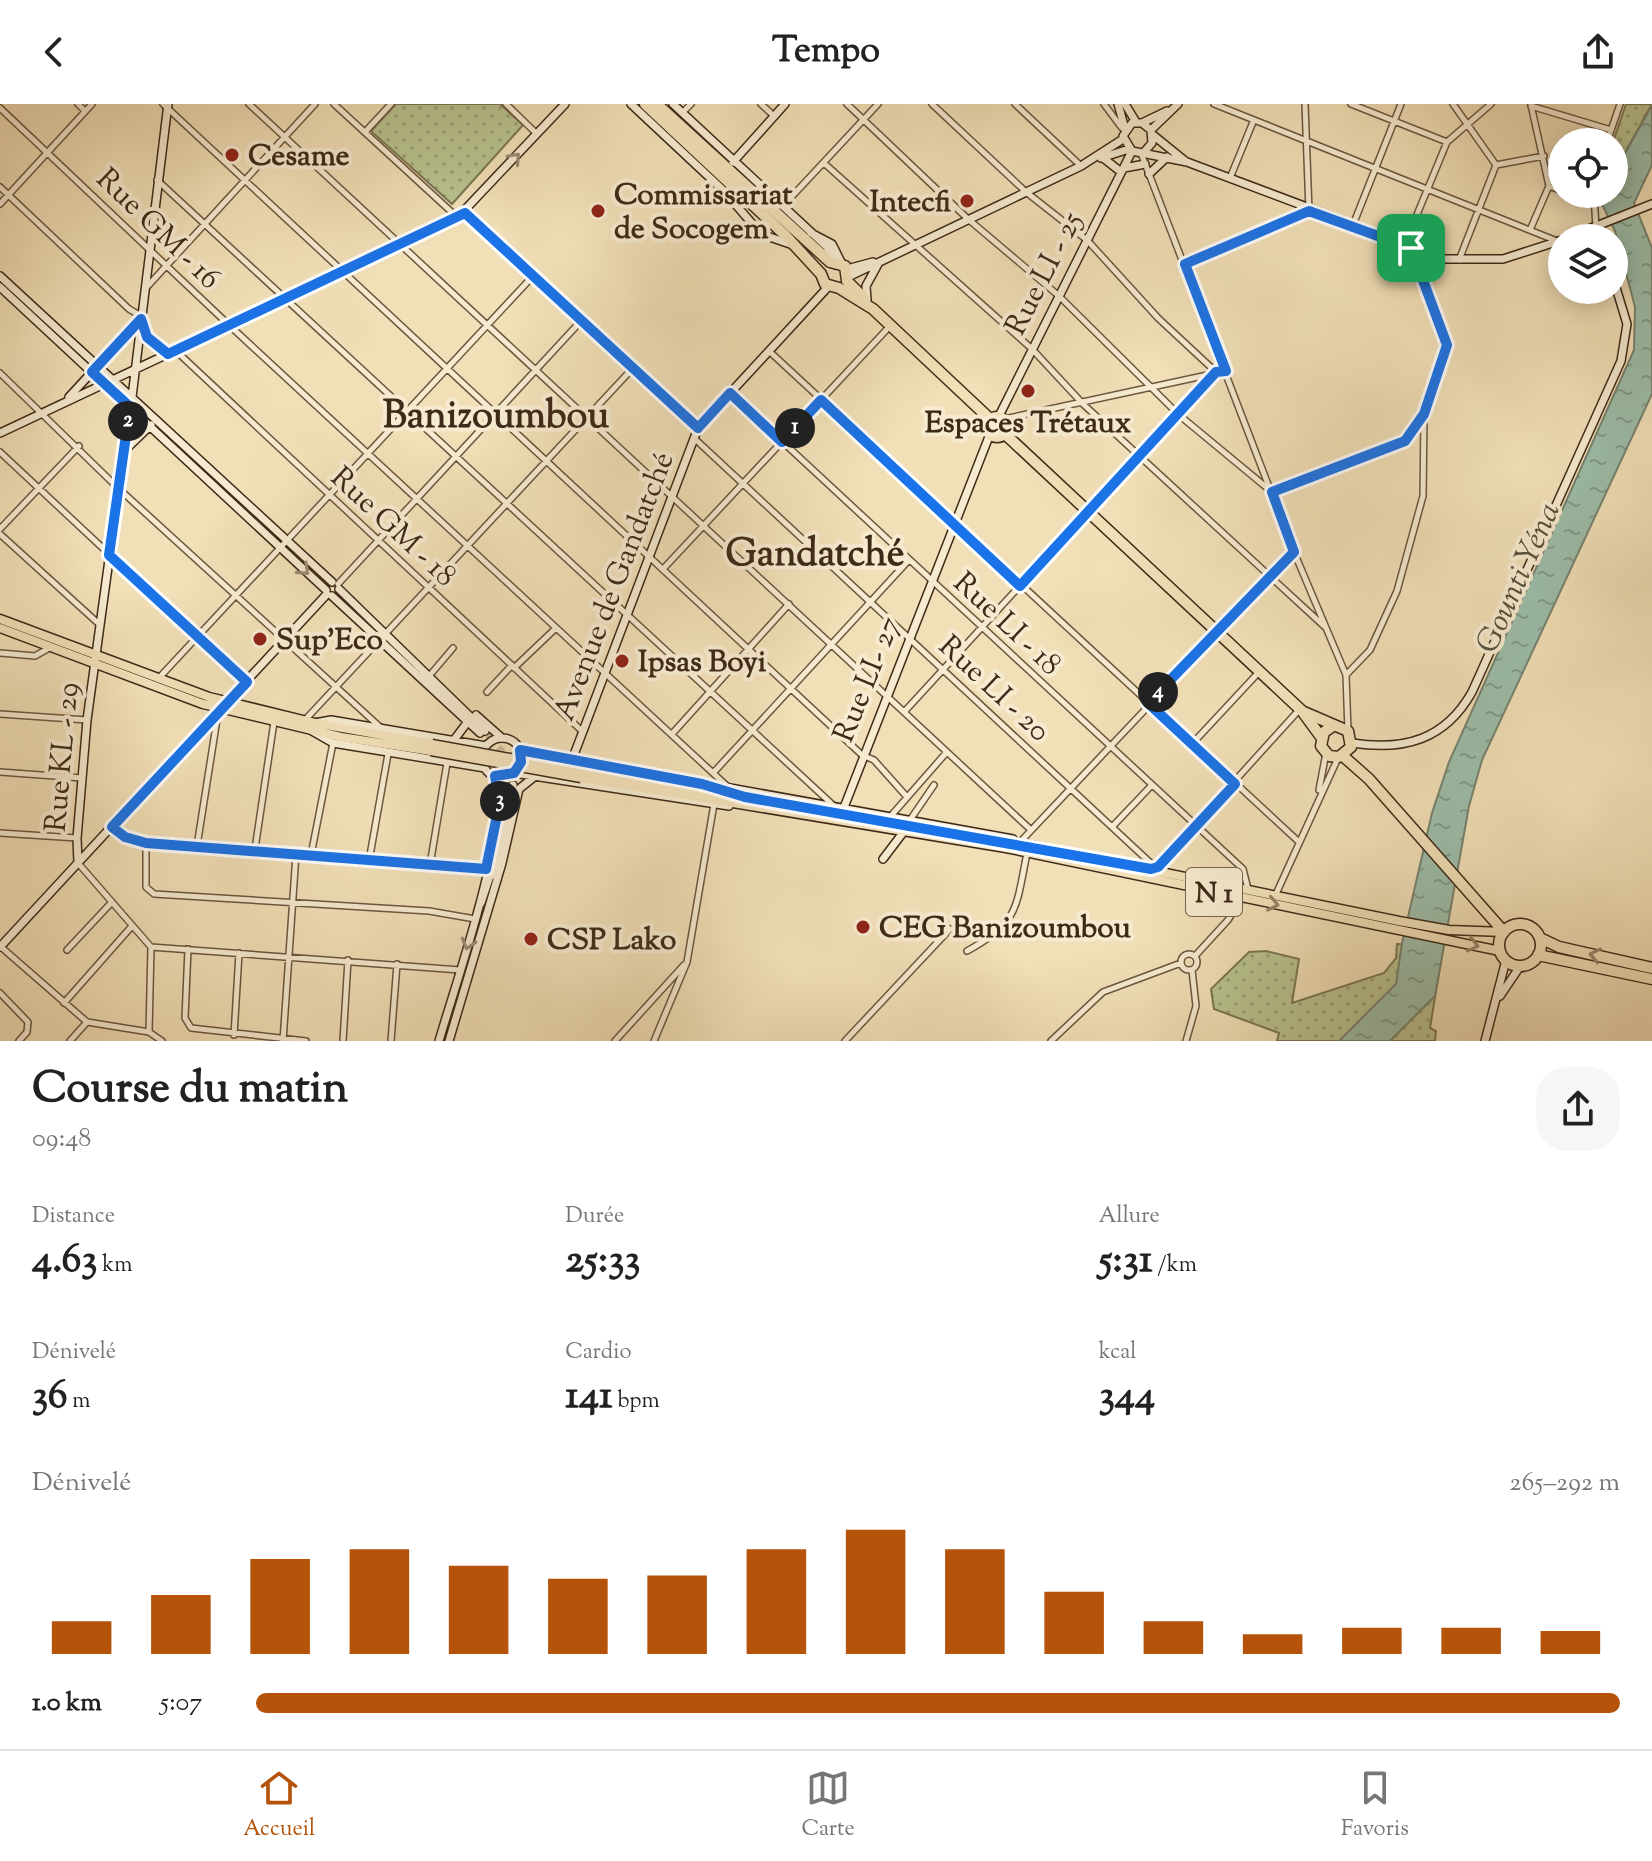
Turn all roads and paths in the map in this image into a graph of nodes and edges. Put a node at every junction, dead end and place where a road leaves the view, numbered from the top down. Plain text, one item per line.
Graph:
1 (78, 104) edge
2 (92, 104) edge
3 (249, 104) edge
4 (315, 104) edge
5 (334, 104) edge
6 (391, 104) edge
7 (506, 104) edge
8 (565, 104) edge
9 (631, 104) edge
10 (645, 104) edge
11 (657, 104) edge
12 (673, 104) edge
13 (691, 104) edge
14 (761, 104) edge
15 (785, 104) edge
16 (847, 104) edge
17 (878, 104) edge
18 (932, 104) edge
19 (1015, 104) edge
20 (1104, 104) edge
21 (1118, 104) edge
22 (1125, 104) edge
23 (1214, 104) edge
24 (1305, 104) edge
25 (1351, 104) edge
26 (1401, 104) edge
27 (1453, 104) edge
28 (1491, 104) edge
29 (1620, 104) edge
30 (166, 105) edge
31 (1529, 105) edge
32 (1176, 106) edge
33 (0, 108) edge
34 (85, 111) junction
35 (682, 113) junction
36 (774, 116) junction
37 (864, 120) junction
38 (1139, 122) junction
39 (1253, 122) junction
40 (1393, 122) junction
41 (1466, 125) junction
42 (1604, 128) edge
43 (1612, 128) edge
44 (365, 132) junction
45 (1152, 133) junction
46 (537, 134) junction
47 (1124, 134) junction
48 (284, 137) junction
49 (1447, 142) junction
50 (1306, 143) junction
51 (1136, 151) junction
52 (48, 152) junction
53 (1544, 156) junction
54 (1102, 157) junction
55 (1167, 157) junction
56 (1091, 161) junction
57 (733, 162) junction
58 (1187, 162) junction
59 (825, 164) junction
60 (1145, 164) junction
61 (1496, 165) junction
62 (1081, 166) junction
63 (1374, 169) junction
64 (1122, 170) junction
65 (1149, 174) junction
66 (246, 179) junction
67 (1230, 179) junction
68 (157, 180) junction
69 (1548, 180) edge
70 (0, 187) edge
71 (1548, 188) edge
72 (1427, 190) junction
73 (1026, 192) junction
74 (8, 195) junction
75 (0, 204) edge
76 (1652, 204) edge
77 (781, 207) junction
78 (1479, 209) junction
79 (1309, 211) junction
80 (461, 215) junction
81 (968, 219) junction
82 (206, 222) junction
83 (1605, 224) edge
84 (1353, 226) junction
85 (1530, 230) junction
86 (1548, 236) edge
87 (1087, 240) junction
88 (401, 245) junction
89 (795, 245) junction
90 (913, 245) junction
91 (1548, 245) edge
92 (1408, 247) junction
93 (149, 249) junction
94 (883, 260) junction
95 (1459, 261) junction
96 (1185, 264) junction
97 (168, 265) junction
98 (344, 271) junction
99 (839, 274) junction
100 (0, 276) edge
101 (533, 276) junction
102 (0, 287) edge
103 (144, 290) junction
104 (1059, 296) junction
105 (287, 297) junction
106 (1621, 304) edge
107 (870, 305) junction
108 (141, 319) junction
109 (582, 320) junction
110 (229, 325) junction
111 (487, 325) junction
112 (891, 325) junction
113 (1032, 349) junction
114 (769, 351) junction
115 (172, 352) junction
116 (98, 365) junction
117 (447, 367) junction
118 (633, 368) junction
119 (135, 369) junction
120 (1226, 371) junction
121 (92, 372) junction
122 (534, 372) junction
123 (1216, 372) junction
124 (0, 373) edge
125 (113, 378) junction
126 (103, 383) junction
127 (1150, 387) junction
128 (730, 393) junction
129 (132, 397) junction
130 (821, 400) junction
131 (65, 402) junction
132 (1083, 404) junction
133 (130, 407) junction
134 (407, 410) junction
135 (43, 413) junction
136 (496, 414) junction
137 (1424, 414) junction
138 (1179, 415) junction
139 (586, 418) junction
140 (998, 418) junction
141 (153, 423) junction
142 (698, 428) junction
143 (0, 433) edge
144 (990, 434) junction
145 (1005, 434) junction
146 (695, 439) junction
147 (782, 442) junction
148 (79, 446) junction
149 (367, 451) junction
150 (0, 452) edge
151 (122, 454) junction
152 (457, 456) junction
153 (1139, 456) junction
154 (547, 460) junction
155 (742, 484) junction
156 (37, 487) junction
157 (118, 488) junction
158 (1272, 492) junction
159 (327, 494) junction
160 (672, 498) junction
161 (417, 499) junction
162 (507, 502) junction
163 (1089, 512) junction
164 (954, 523) junction
165 (703, 526) junction
166 (0, 531) edge
167 (286, 540) junction
168 (378, 541) junction
169 (467, 545) junction
170 (280, 547) junction
171 (1294, 552) junction
172 (109, 555) junction
173 (650, 556) junction
174 (908, 561) junction
175 (664, 568) junction
176 (1268, 576) junction
177 (930, 581) junction
178 (336, 585) junction
179 (1020, 586) junction
180 (429, 588) junction
181 (236, 593) junction
182 (328, 593) junction
183 (869, 603) junction
184 (789, 604) junction
185 (628, 616) junction
186 (0, 619) edge
187 (100, 625) junction
188 (1325, 627) junction
189 (0, 628) edge
190 (556, 628) junction
191 (981, 628) junction
192 (1216, 631) junction
193 (197, 636) junction
194 (382, 636) junction
195 (909, 638) junction
196 (286, 640) junction
197 (831, 644) junction
198 (51, 647) junction
199 (453, 648) dead end
200 (749, 649) junction
201 (0, 653) edge
202 (95, 661) junction
203 (513, 666) junction
204 (942, 669) junction
205 (1260, 671) junction
206 (606, 672) junction
207 (430, 675) junction
208 (1346, 675) junction
209 (158, 679) junction
210 (247, 682) junction
211 (440, 685) junction
212 (334, 686) junction
213 (791, 688) junction
214 (432, 689) junction
215 (487, 692) dead end
216 (708, 692) junction
217 (885, 698) junction
218 (1148, 703) junction
219 (222, 708) junction
220 (1301, 710) junction
221 (905, 711) junction
222 (0, 714) edge
223 (87, 720) junction
224 (305, 720) junction
225 (275, 721) junction
226 (466, 724) junction
227 (312, 726) junction
228 (1340, 728) junction
229 (384, 730) junction
230 (751, 730) junction
231 (583, 732) junction
232 (672, 734) junction
233 (1321, 737) junction
234 (502, 738) junction
235 (454, 740) junction
236 (333, 743) junction
237 (1192, 744) junction
238 (487, 745) junction
239 (1352, 745) junction
240 (1108, 747) junction
241 (520, 750) junction
242 (946, 753) junction
243 (1326, 753) junction
244 (388, 754) junction
245 (862, 755) junction
246 (1341, 757) junction
247 (572, 760) junction
248 (447, 763) junction
249 (485, 768) junction
250 (0, 772) edge
251 (514, 773) junction
252 (714, 773) junction
253 (581, 774) junction
254 (495, 776) junction
255 (534, 777) junction
256 (82, 778) junction
257 (1369, 779) junction
258 (702, 784) junction
259 (1235, 784) junction
260 (934, 785) dead end
261 (513, 786) junction
262 (1151, 786) junction
263 (1070, 788) junction
264 (731, 790) junction
265 (745, 797) junction
266 (907, 797) junction
267 (1318, 799) junction
268 (714, 804) junction
269 (840, 810) junction
270 (766, 811) junction
271 (815, 812) junction
272 (890, 817) junction
273 (910, 820) junction
274 (1196, 826) junction
275 (112, 827) junction
276 (1112, 827) junction
277 (1031, 830) junction
278 (0, 833) edge
279 (902, 834) junction
280 (77, 838) junction
281 (1022, 840) junction
282 (1299, 842) junction
283 (146, 843) junction
284 (197, 846) junction
285 (255, 849) junction
286 (1031, 851) junction
287 (296, 854) junction
288 (311, 855) junction
289 (883, 859) dead end
290 (369, 861) junction
291 (78, 863) junction
292 (430, 865) junction
293 (1154, 868) junction
294 (486, 869) junction
295 (1248, 889) junction
296 (1276, 894) junction
297 (1242, 898) junction
298 (112, 902) junction
299 (293, 904) junction
300 (479, 906) junction
301 (475, 919) junction
302 (132, 926) junction
303 (1398, 926) junction
304 (950, 929) dead end
305 (1508, 929) junction
306 (1540, 938) junction
307 (0, 947) edge
308 (151, 947) junction
309 (188, 949) junction
310 (67, 950) dead end
311 (967, 951) dead end
312 (239, 953) junction
313 (1538, 955) junction
314 (1195, 956) junction
315 (1503, 956) junction
316 (287, 957) junction
317 (348, 960) junction
318 (687, 962) junction
319 (1181, 963) junction
320 (397, 964) junction
321 (1521, 965) junction
322 (1652, 968) edge
323 (460, 970) junction
324 (1192, 970) junction
325 (1652, 979) edge
326 (0, 993) edge
327 (1497, 1001) junction
328 (64, 1003) junction
329 (87, 1022) junction
330 (149, 1032) junction
331 (234, 1035) junction
332 (283, 1040) edge
333 (19, 1041) edge
334 (70, 1041) edge
335 (162, 1041) edge
336 (306, 1041) edge
337 (343, 1041) edge
338 (391, 1041) edge
339 (439, 1041) edge
340 (449, 1041) edge
341 (615, 1041) edge
342 (654, 1041) edge
343 (845, 1041) edge
344 (1051, 1041) edge
345 (1186, 1041) edge
346 (1485, 1041) edge

1 - 34 street
2 - 34 street
3 - 48 street
4 - 48 street
5 - 44 street
6 - 44 street
7 - 46 street
8 - 46 street
9 - 89 street
10 - 89 highway
11 - 99 highway
12 - 35 street
13 - 35 street
14 - 36 street
15 - 36 street
16 - 37 street
17 - 37 street
18 - 73 street
19 - 62 street
20 - 47 street
21 - 47 street
22 - 38 street
23 - 39 street
24 - 50 street
25 - 40 street
26 - 40 street
27 - 41 street
28 - 41 street
29 - 43 street
30 - 66 street
30 - 68 street
31 - 42 street
31 - 53 street
32 - 38 street
32 - 45 street, Rue LI - 25
33 - 52 street, Rue GM - 16
34 - 52 street
35 - 57 street
36 - 57 street
37 - 59 street
37 - 81 street
38 - 45 street
38 - 47 street
39 - 50 street
39 - 67 street
40 - 49 street
40 - 63 street
41 - 49 street
41 - 61 street
44 - 80 street
45 - 51 street, Rue LI - 25
45 - 58 street
80 -> 46 street
47 - 51 street
47 - 56 street
48 - 66 street
48 - 88 street
49 - 72 street
50 - 63 street
50 - 79 street
51 - 54 street
51 - 55 street
51 - 60 street
51 - 64 street, Rue LI - 25
52 - 74 street
52 - 93 street, Rue GM - 16
53 - 61 street
53 - 69 street
54 - 56 street
54 - 64 street
55 - 58 street
55 - 65 street
56 - 62 street
57 - 77 street
58 - 67 street
59 - 77 street
59 - 90 street
60 - 64 street
60 - 65 street
61 - 78 street
62 - 73 street
63 - 72 street
63 - 84 street
64 - 87 street, Rue LI - 25
65 - 96 street
66 - 82 street
66 - 98 street
67 - 79 street
68 - 82 street
68 - 93 street
70 - 74 street
71 - 85 street
72 - 78 street
72 - 92 street
73 - 81 street
73 - 87 street
74 - 75 street
74 - 108 street
76 - 83 street
77 - 99 street
78 - 85 street
78 - 95 street
79 - 84 street
79 - 96 street
80 - 88 street
80 - 101 street
81 - 90 street
81 - 104 street
82 - 97 street
82 - 105 street
84 - 92 street
85 - 86 street
87 - 104 street, Rue LI - 25
87 - 123 street
88 - 98 street
88 - 111 street
89 - 99 highway
90 - 94 street
90 - 113 street
91 - 95 street
92 - 95 street
92 - 137 street
93 - 97 street, Rue GM - 16
93 - 103 street
94 - 99 street
94 - 107 street
96 - 120 street
97 - 103 street
97 - 110 street, Rue GM - 16
98 - 105 street
98 - 117 street
99 - 107 highway
99 - 114 street, Avenue de Gandatché
100 - 116 street
101 - 109 street
101 - 111 street
102 - 121 street
103 - 108 street
104 - 113 street, Rue LI - 25
104 - 127 street
105 - 110 street
105 - 134 street
106 - 239 street
107 - 112 highway
108 - 115 street
108 - 116 street
108 - 119 street
109 - 118 street
109 - 122 street
110 - 115 street
110 - 149 street, Rue GM - 16
111 - 117 street
111 - 122 street
112 - 130 street
112 - 140 highway
113 - 132 street
113 - 140 street, Rue LI - 25
114 - 128 street, Avenue de Gandatché
114 - 130 street
115 - 119 street
115 - 159 street, Rue GM - 18
116 - 121 street
116 - 125 street
117 - 134 street
117 - 136 street
118 - 139 street
118 - 142 street
119 - 125 street
119 - 129 street
120 - 123 street
120 - 158 street
121 - 126 street
121 - 131 street
122 - 136 street
122 - 139 street
123 - 127 street
123 - 138 street
124 - 135 street
125 - 126 street
125 - 129 street
126 - 131 street
126 - 133 street
127 - 132 street
127 - 138 street
128 - 142 street, Avenue de Gandatché
128 - 147 street, Rue LI - 18
129 - 141 street
130 - 147 street
130 - 164 street
131 - 135 street
132 - 140 street
132 - 153 street
133 - 141 street
133 - 151 street, Rue KL - 29
134 - 149 street
134 - 152 street
135 - 143 street
135 - 148 street
136 - 152 street
136 - 154 street
137 - 158 street
137 - 208 street
138 - 153 street
138 - 158 street
139 - 154 street
139 - 160 street
140 - 144 highway
140 - 145 highway
141 - 151 street
141 - 167 street
141 - 170 street
142 - 146 street, Avenue de Gandatché
144 - 145 highway
144 - 164 street, Rue LI- 27
145 - 163 highway
146 - 155 street, Rue LI - 20
146 - 160 street, Avenue de Gandatché
147 - 155 street
147 - 174 street, Rue LI - 18
148 - 156 street
148 - 157 street
149 - 159 street
149 - 161 street, Rue GM - 16
150 - 156 street
151 - 157 street, Rue KL - 29
152 - 161 street
152 - 162 street
153 - 163 street
153 - 176 street
154 - 162 street
154 - 173 street
155 - 165 street
155 - 183 street, Rue LI - 20
156 - 166 street
156 - 172 street
157 - 172 street, Rue KL - 29
157 - 181 street
158 - 171 street
159 - 167 street
159 - 168 street, Rue GM - 18
160 - 165 street
160 - 173 street, Avenue de Gandatché
161 - 168 street
161 - 169 street, Rue GM - 16
162 - 169 street
162 - 185 street
163 - 179 street
163 - 192 highway
164 - 177 street, Rue LI- 27
164 - 179 street
165 - 175 street
165 - 184 street
166 - 187 street
167 - 170 street
167 - 178 street
168 - 178 street
168 - 180 street, Rue GM - 18
169 - 180 street
169 - 190 street, Rue GM - 16
170 - 181 street
170 -> 182 street
171 - 176 street
171 - 188 street
172 - 187 street, Rue KL - 29
172 - 193 street
173 - 175 street
173 - 185 street, Avenue de Gandatché
174 - 177 street, Rue LI - 18
174 - 183 street
175 - 200 street
176 - 188 street
176 - 192 street
177 - 191 street, Rue LI - 18
177 - 195 street, Rue LI- 27
178 - 182 street
178 - 182 street
178 - 194 street
179 - 191 street
179 - 218 street
180 - 194 street
180 - 203 street, Rue GM - 18
181 - 193 street
181 - 196 street
182 - 194 street
182 - 196 street
183 - 195 street, Rue LI - 20
183 - 197 street
184 - 197 street
184 - 200 street
185 - 206 street, Avenue de Gandatché
185 - 216 street
186 - 202 main road
187 - 202 street, Rue KL - 29
188 - 208 street
189 - 198 main road
190 - 203 street
190 - 206 street, Rue GM - 16
191 - 204 street
191 - 240 street, Rue LI - 18
192 - 205 highway
192 - 218 street
193 - 209 street
193 - 210 street
194 - 207 street
194 - 212 street
194 - 214 street
195 - 204 street, Rue LI - 20
195 - 217 street, Rue LI- 27
196 - 210 street
196 - 212 street
197 - 213 street
197 - 217 street
198 - 201 street
198 - 202 main road
199 - 207 street
200 - 213 street
200 - 216 street
202 - 209 main road
202 - 219 main road
202 - 223 street, Rue KL - 29
203 - 215 street
203 - 231 street, Rue GM - 18
204 - 221 street
204 - 263 street, Rue LI - 20
205 - 220 highway
205 - 237 street
206 - 231 street, Avenue de Gandatché
206 - 232 street, Rue GM - 16
207 - 211 street
208 - 228 street
209 - 219 main road
210 - 219 street
211 - 214 street
211 - 234 street
212 - 224 street
212 - 229 street
213 - 230 street
213 - 245 street
214 - 226 street
216 - 230 street
216 - 232 street
217 - 221 street
217 - 245 street, Rue LI- 27
218 - 237 street
218 - 240 street
219 - 224 main road
219 - 225 main road
219 - 275 street
219 - 284 street
220 - 228 highway
220 - 233 highway
220 - 259 street
221 - 242 street
222 - 223 street
223 - 256 street, Rue KL - 29
224 - 227 main road
225 - 227 main road
225 - 285 street
226 - 235 street
226 - 238 street
227 - 229 street
227 - 236 street
227 - 253 main road, bridge
228 - 233 highway
228 - 239 highway
229 - 235 street
230 - 252 street
230 - 269 street
231 - 247 street, Avenue de Gandatché
232 - 252 street, Rue GM - 16
233 - 243 highway
234 - 238 street
234 - 241 street
235 - 238 street
236 - 244 street
236 - 288 street
237 - 259 street
238 - 249 street
239 - 246 highway
239 - 257 highway
240 - 262 street, Rue LI - 18
240 - 263 street
241 - 247 street
241 - 251 street
242 - 266 street
242 - 277 street
243 - 246 highway
243 - 267 street
244 - 248 street
244 - 290 street
245 - 266 street
245 - 269 street, Rue LI- 27
246 - 257 highway
246 - 267 street
247 - 258 street
248 - 249 street
248 - 292 street
249 - 254 street
250 - 256 street
251 - 254 street
251 - 255 street, N 1
251 - 261 street
252 - 264 street, Rue GM - 16
253 - 265 main road
253 - 271 main road
254 - 294 street
255 - 261 street
255 - 268 street, N 1
256 - 280 street, Rue KL - 29
257 - 305 highway
258 - 264 street
258 - 265 main road
259 - 274 street
259 - 282 street
260 - 273 street
261 - 300 street
261 - 340 street
262 - 274 street, Rue LI - 18
262 - 276 street
263 - 276 street, Rue LI - 20
263 - 277 street
264 - 269 street
265 - 271 main road
266 - 272 street
267 - 282 street
268 - 270 street, N 1
268 - 318 street
269 - 272 street
270 - 271 main road
270 - 279 street, N 1
271 - 286 main road
272 - 273 street
273 - 281 street
274 - 293 street
274 - 295 street, Rue LI - 18
275 - 283 street
275 - 291 street
276 - 293 street, Rue LI - 20
277 - 281 street
278 - 280 street
279 - 286 street, N 1
279 - 289 street
280 - 291 street, Rue KL - 29
281 - 286 street
282 - 296 street
283 - 284 street
283 - 299 street
284 - 285 street
285 - 287 street
286 - 293 main road
286 - 297 main road, N 1
286 - 311 street
287 - 288 street
287 - 299 street
288 - 290 street
290 - 292 street
291 - 298 street
291 - 307 street
292 - 294 street
293 - 295 main road
294 - 300 street
295 - 296 main road
296 - 303 main road, N 1
297 -> 303 main road, N 1
297 - 314 street
298 - 302 street
298 - 310 street
299 - 301 street
299 - 316 street
300 - 301 street
301 -> 323 street
302 - 308 street
302 - 328 street
303 - 305 main road
303 -> 315 main road
304 - 343 street
305 - 306 highway
305 - 315 highway
306 - 313 highway
322 -> 306 highway
307 - 328 street
308 - 309 street
308 - 330 street
309 - 312 street
309 - 331 street
312 - 316 street
312 - 331 street
313 - 321 highway
313 - 325 highway
314 - 319 street
314 - 324 street
315 - 321 highway
315 - 327 street
316 - 317 street
316 - 332 street
317 - 320 street
317 - 337 street
318 - 341 street
318 - 342 street
319 - 324 street
319 - 344 street
320 - 323 street
320 - 338 street
321 - 327 street
323 - 339 street
324 - 345 street
326 - 333 street
327 - 346 street
328 - 329 street
329 - 330 street
329 - 334 street
330 - 335 street
331 - 332 street
332 - 336 street

